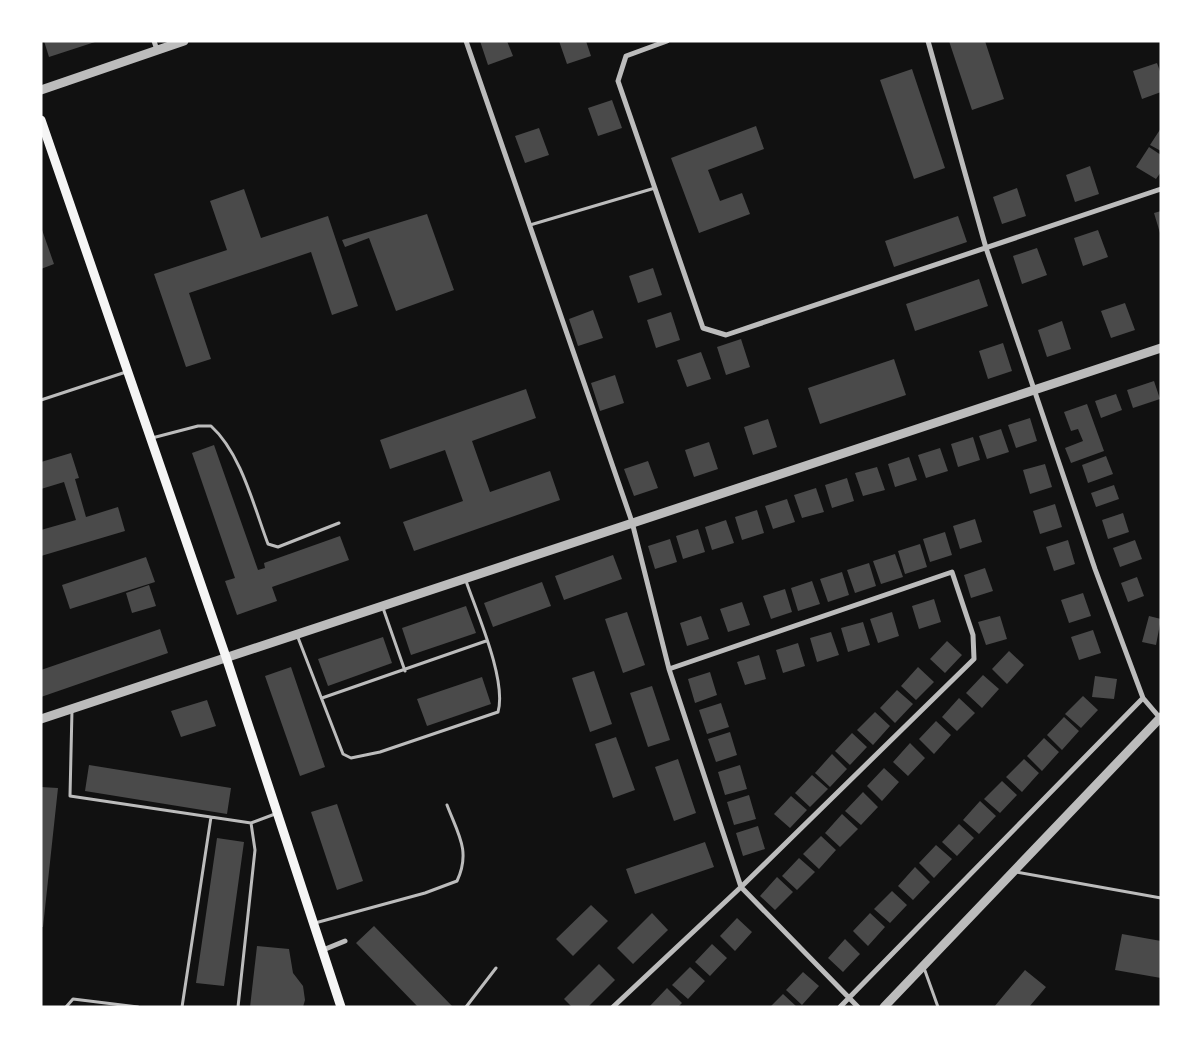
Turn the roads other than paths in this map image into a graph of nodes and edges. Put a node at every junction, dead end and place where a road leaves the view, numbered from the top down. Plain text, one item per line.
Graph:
1 (184, 41) edge
2 (466, 41) edge
3 (667, 41) edge
4 (928, 41) edge
5 (155, 46) edge
6 (41, 90) edge
7 (41, 120) edge
8 (655, 188) junction
9 (1161, 190) edge
10 (530, 225) junction
11 (986, 248) junction
12 (1161, 348) edge
13 (129, 371) junction
14 (1035, 388) junction
15 (41, 400) edge
16 (149, 438) junction
17 (632, 522) junction
18 (339, 523) dead end
19 (465, 578) junction
20 (382, 606) junction
21 (296, 634) junction
22 (486, 641) junction
23 (226, 657) junction
24 (669, 669) junction
25 (405, 671) junction
26 (322, 698) junction
27 (1143, 698) junction
28 (72, 709) junction
29 (1160, 717) edge
30 (41, 720) edge
31 (447, 805) dead end
32 (278, 813) junction
33 (211, 817) junction
34 (251, 823) junction
35 (1013, 871) junction
36 (741, 887) junction
37 (1161, 898) edge
38 (314, 923) junction
39 (345, 941) dead end
40 (323, 950) junction
41 (923, 967) junction
42 (496, 968) dead end
43 (850, 997) junction
44 (66, 1007) edge
45 (138, 1007) edge
46 (182, 1007) edge
47 (238, 1007) edge
48 (341, 1007) edge
49 (466, 1007) edge
50 (613, 1007) edge
51 (840, 1007) edge
52 (858, 1007) edge
53 (884, 1007) edge
54 (938, 1007) edge

1 - 5 street
2 - 10 street
3 - 8 street
4 - 11 street
5 - 6 street
7 - 13 main road
8 - 10 lane
8 - 11 street
9 - 11 street
10 - 17 street
11 - 14 street
12 - 14 street
13 - 15 lane
13 - 16 main road
14 - 17 street
14 - 27 street
16 - 18 lane
16 - 23 main road
17 - 19 street
17 - 24 street
19 - 20 street
19 - 22 lane
20 - 21 street
20 - 25 lane
21 - 23 street
21 - 26 lane
22 - 25 lane
22 - 26 lane
23 - 28 street
23 - 32 main road
24 - 36 street
24 - 36 street
25 - 26 lane
27 - 29 street
27 - 43 street
28 - 30 street
28 - 33 lane
29 - 35 street
31 - 38 lane
32 - 34 lane
32 - 38 main road
33 - 34 lane
33 - 46 lane
34 - 47 lane
35 - 37 lane
35 - 41 street
36 - 43 street
36 - 50 street
38 - 40 main road
39 - 40 street
40 - 48 main road
41 - 53 street
41 - 54 lane
42 - 49 lane
43 - 51 street
43 - 52 street
44 - 45 lane

